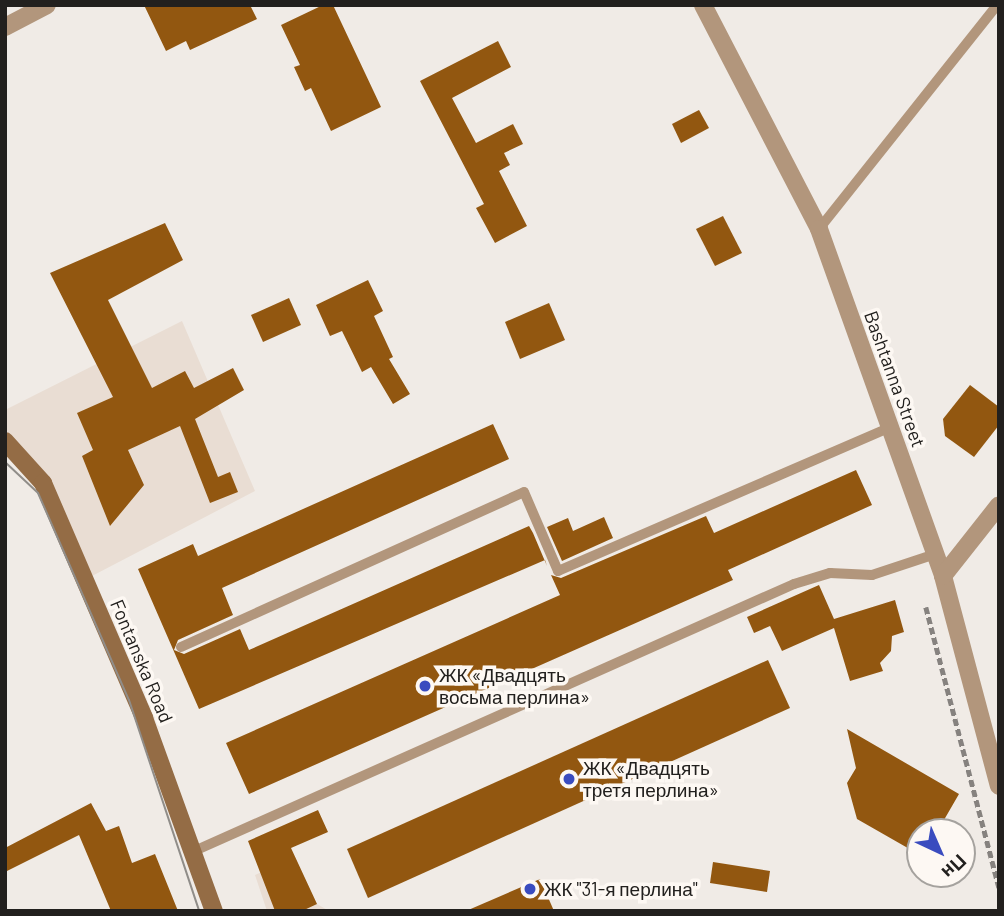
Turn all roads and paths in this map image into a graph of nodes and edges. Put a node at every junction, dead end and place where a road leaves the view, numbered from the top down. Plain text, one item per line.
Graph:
1 (47, 5) edge
2 (703, 5) edge
3 (997, 5) edge
4 (5, 27) edge
5 (819, 229) junction
6 (890, 427) junction
7 (5, 441) edge
8 (999, 505) edge
9 (935, 554) junction
10 (943, 576) junction
11 (926, 607) dead end
12 (181, 647) dead end
13 (999, 786) edge
14 (192, 852) junction
15 (999, 888) edge
16 (214, 911) edge

1 - 4 street
2 - 5 street, Bashtanna Street
3 - 5 lane
5 - 6 street, Bashtanna Street
6 - 9 street, Bashtanna Street
6 - 12 lane
7 - 14 main road, Fontanska Road
8 - 10 street
9 - 10 street, Bashtanna Street
9 - 14 lane
10 - 13 street, Bashtanna Street
11 - 15 path
14 - 16 main road, Fontanska Road

